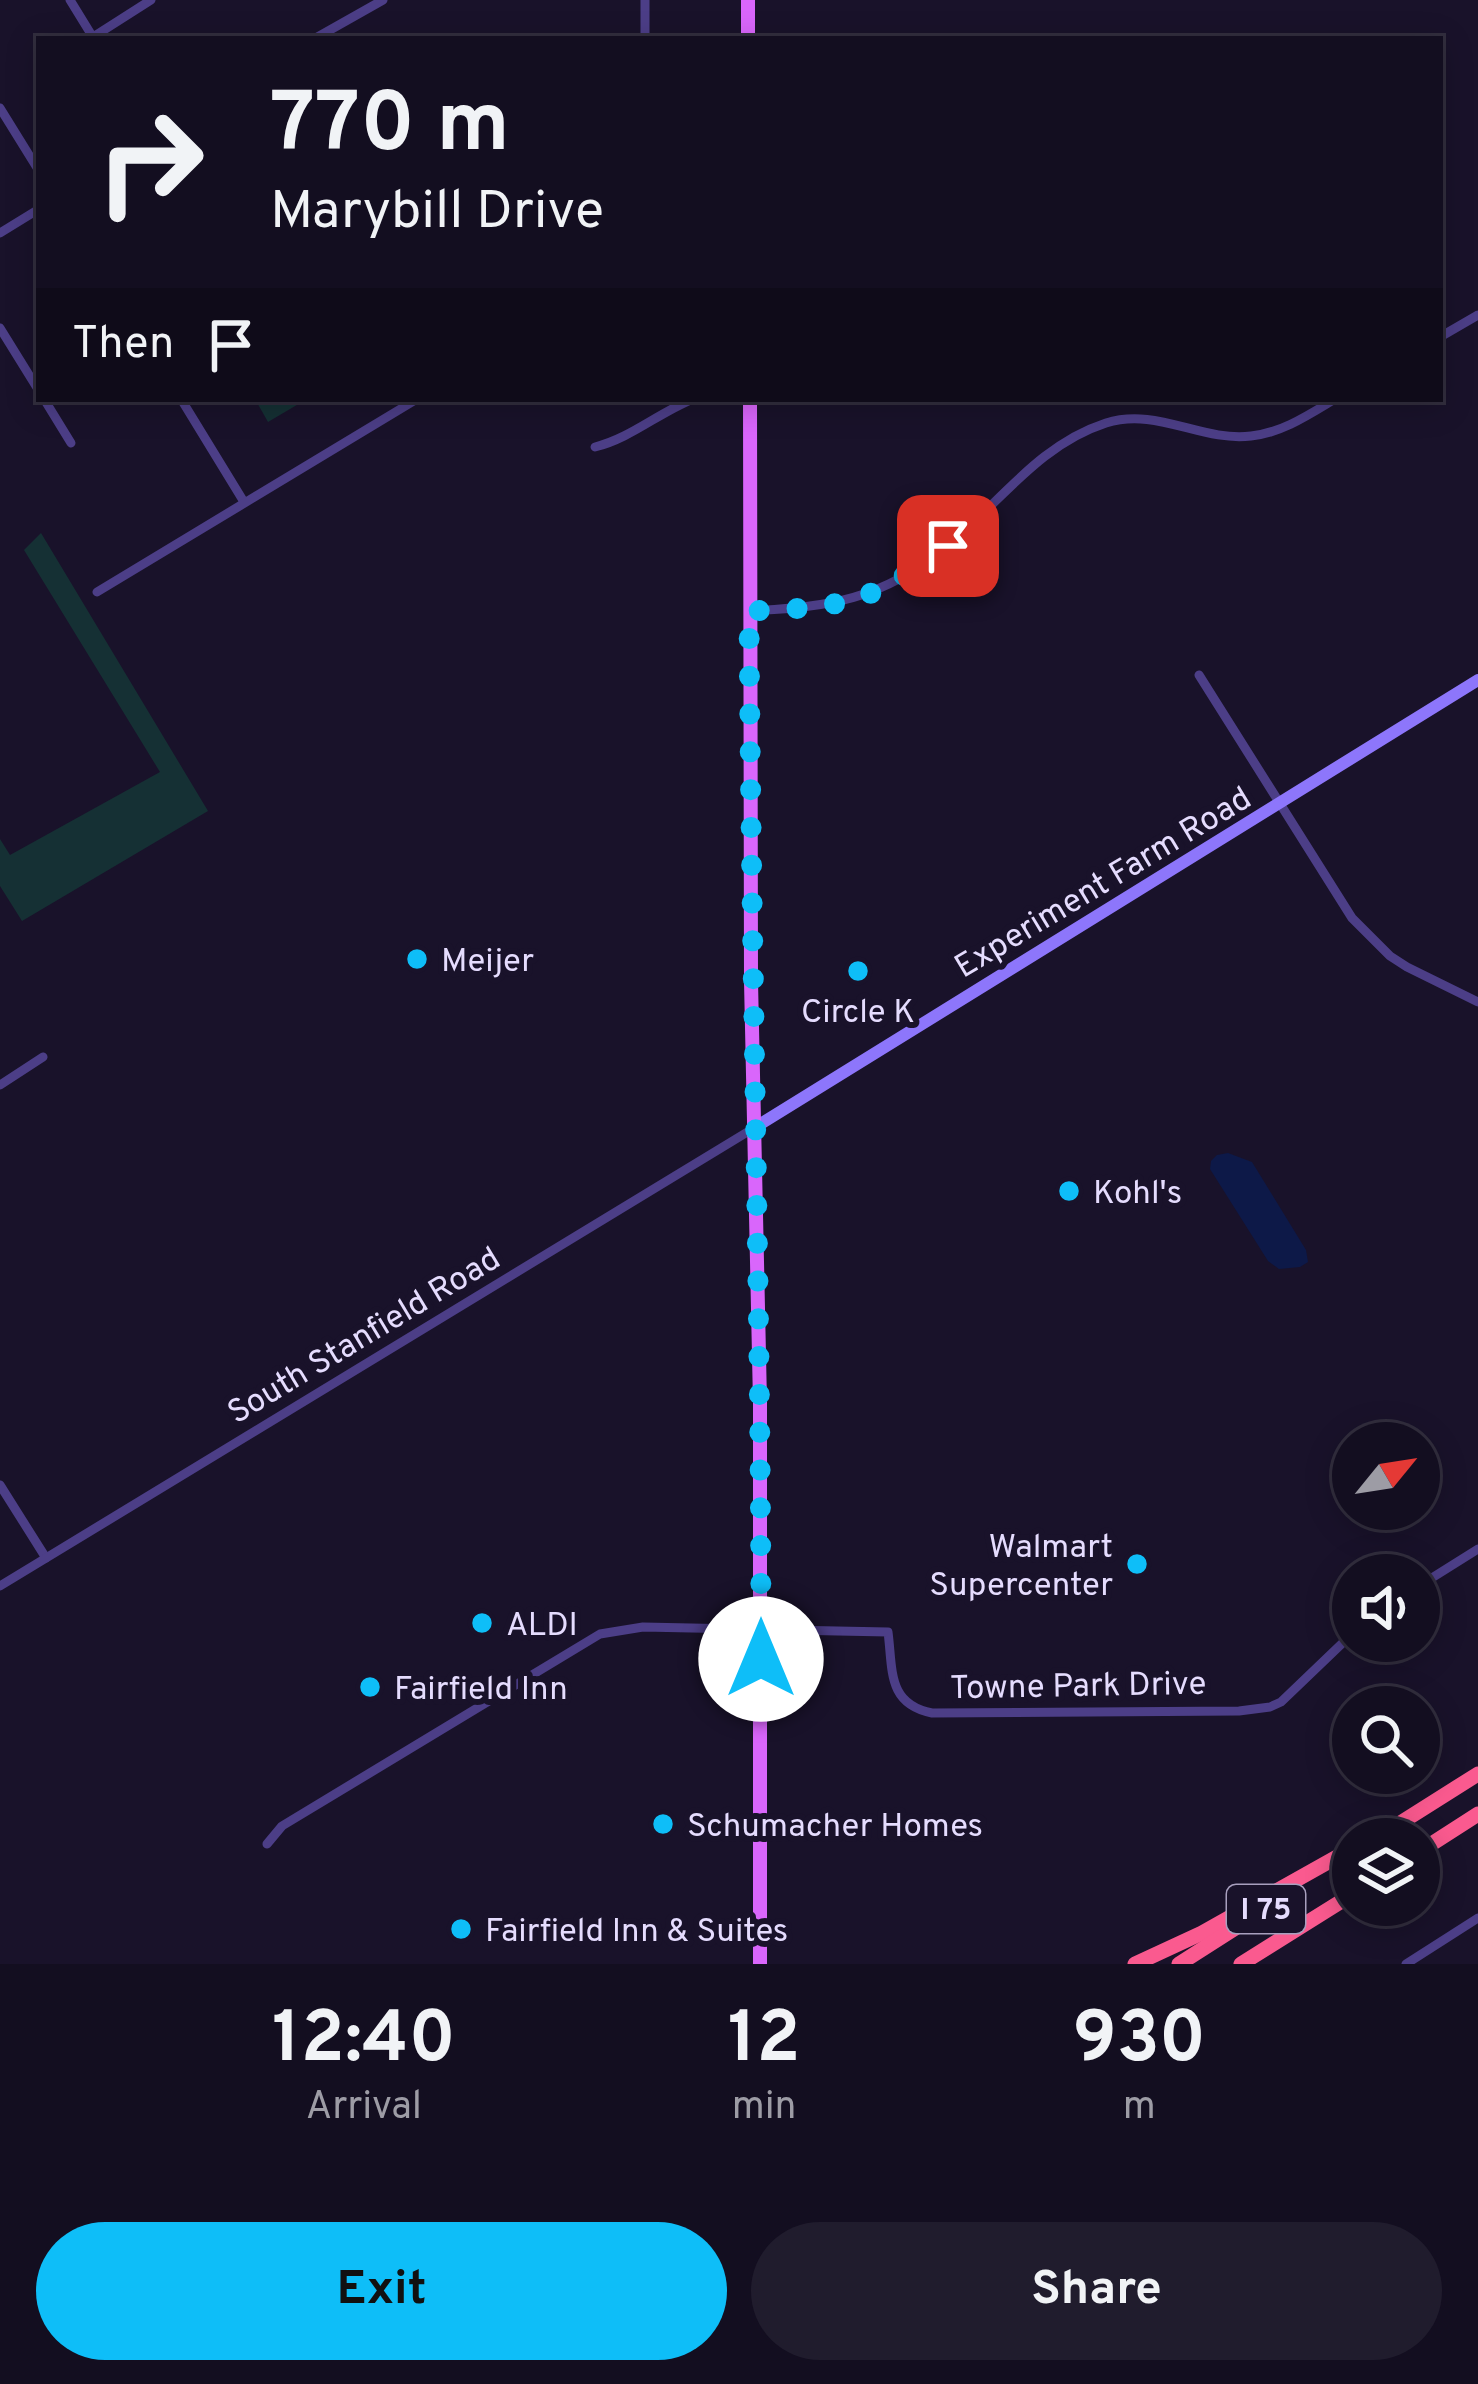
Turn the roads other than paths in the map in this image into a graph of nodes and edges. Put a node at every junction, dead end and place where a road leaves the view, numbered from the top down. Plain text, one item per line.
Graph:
1 (70, 0) edge
2 (151, 0) edge
3 (383, 0) edge
4 (645, 0) edge
5 (748, 0) edge
6 (332, 28) junction
7 (92, 36) edge
8 (96, 36) edge
9 (319, 36) edge
10 (337, 36) edge
11 (646, 36) edge
12 (748, 36) edge
13 (0, 108) edge
14 (36, 166) edge
15 (36, 211) edge
16 (0, 233) edge
17 (1478, 315) edge
18 (0, 328) edge
19 (1443, 336) edge
20 (36, 386) edge
21 (46, 402) edge
22 (183, 402) edge
23 (412, 402) edge
24 (685, 402) edge
25 (750, 402) edge
26 (1330, 402) edge
27 (71, 443) dead end
28 (595, 447) dead end
29 (244, 502) junction
30 (97, 592) dead end
31 (749, 611) junction
32 (1199, 675) dead end
33 (1478, 680) edge
34 (1279, 804) junction
35 (1478, 1002) edge
36 (43, 1058) dead end
37 (0, 1084) edge
38 (754, 1128) junction
39 (0, 1485) edge
40 (1478, 1549) edge
41 (46, 1558) junction
42 (1440, 1573) edge
43 (0, 1586) edge
44 (761, 1630) junction
45 (1332, 1654) edge
46 (1478, 1774) edge
47 (1478, 1814) edge
48 (1408, 1818) edge
49 (1440, 1838) edge
50 (267, 1844) dead end
51 (1332, 1862) edge
52 (1332, 1864) edge
53 (1332, 1907) edge
54 (1332, 1909) edge
55 (1478, 1918) edge
56 (760, 1964) edge
57 (1135, 1964) edge
58 (1179, 1964) edge
59 (1241, 1964) edge
60 (1257, 1964) edge
61 (1406, 1964) edge

1 - 7 street
2 - 8 street
3 - 6 street
4 - 11 street
5 - 12 main road
6 - 9 street
6 - 10 street
13 - 14 street
15 - 16 street
17 - 19 street
18 - 20 street
21 - 27 street
22 - 29 street
23 - 29 street
24 - 28 street
25 - 31 main road
26 - 31 street
29 - 30 street
31 - 38 main road
32 - 34 street
33 - 34 street, Experiment Farm Road
34 - 35 street
34 - 38 street, Experiment Farm Road
36 - 37 street
38 - 41 street, South Stanfield Road
38 - 44 main road
39 - 41 street
40 - 42 street
41 - 43 street, South Stanfield Road
44 - 45 street, Towne Park Drive
44 - 50 street
44 - 56 main road
46 - 48 highway
47 - 49 highway
51 - 57 highway
52 - 58 highway, I 75
53 - 59 highway, I 75
54 - 60 highway
55 - 61 street

